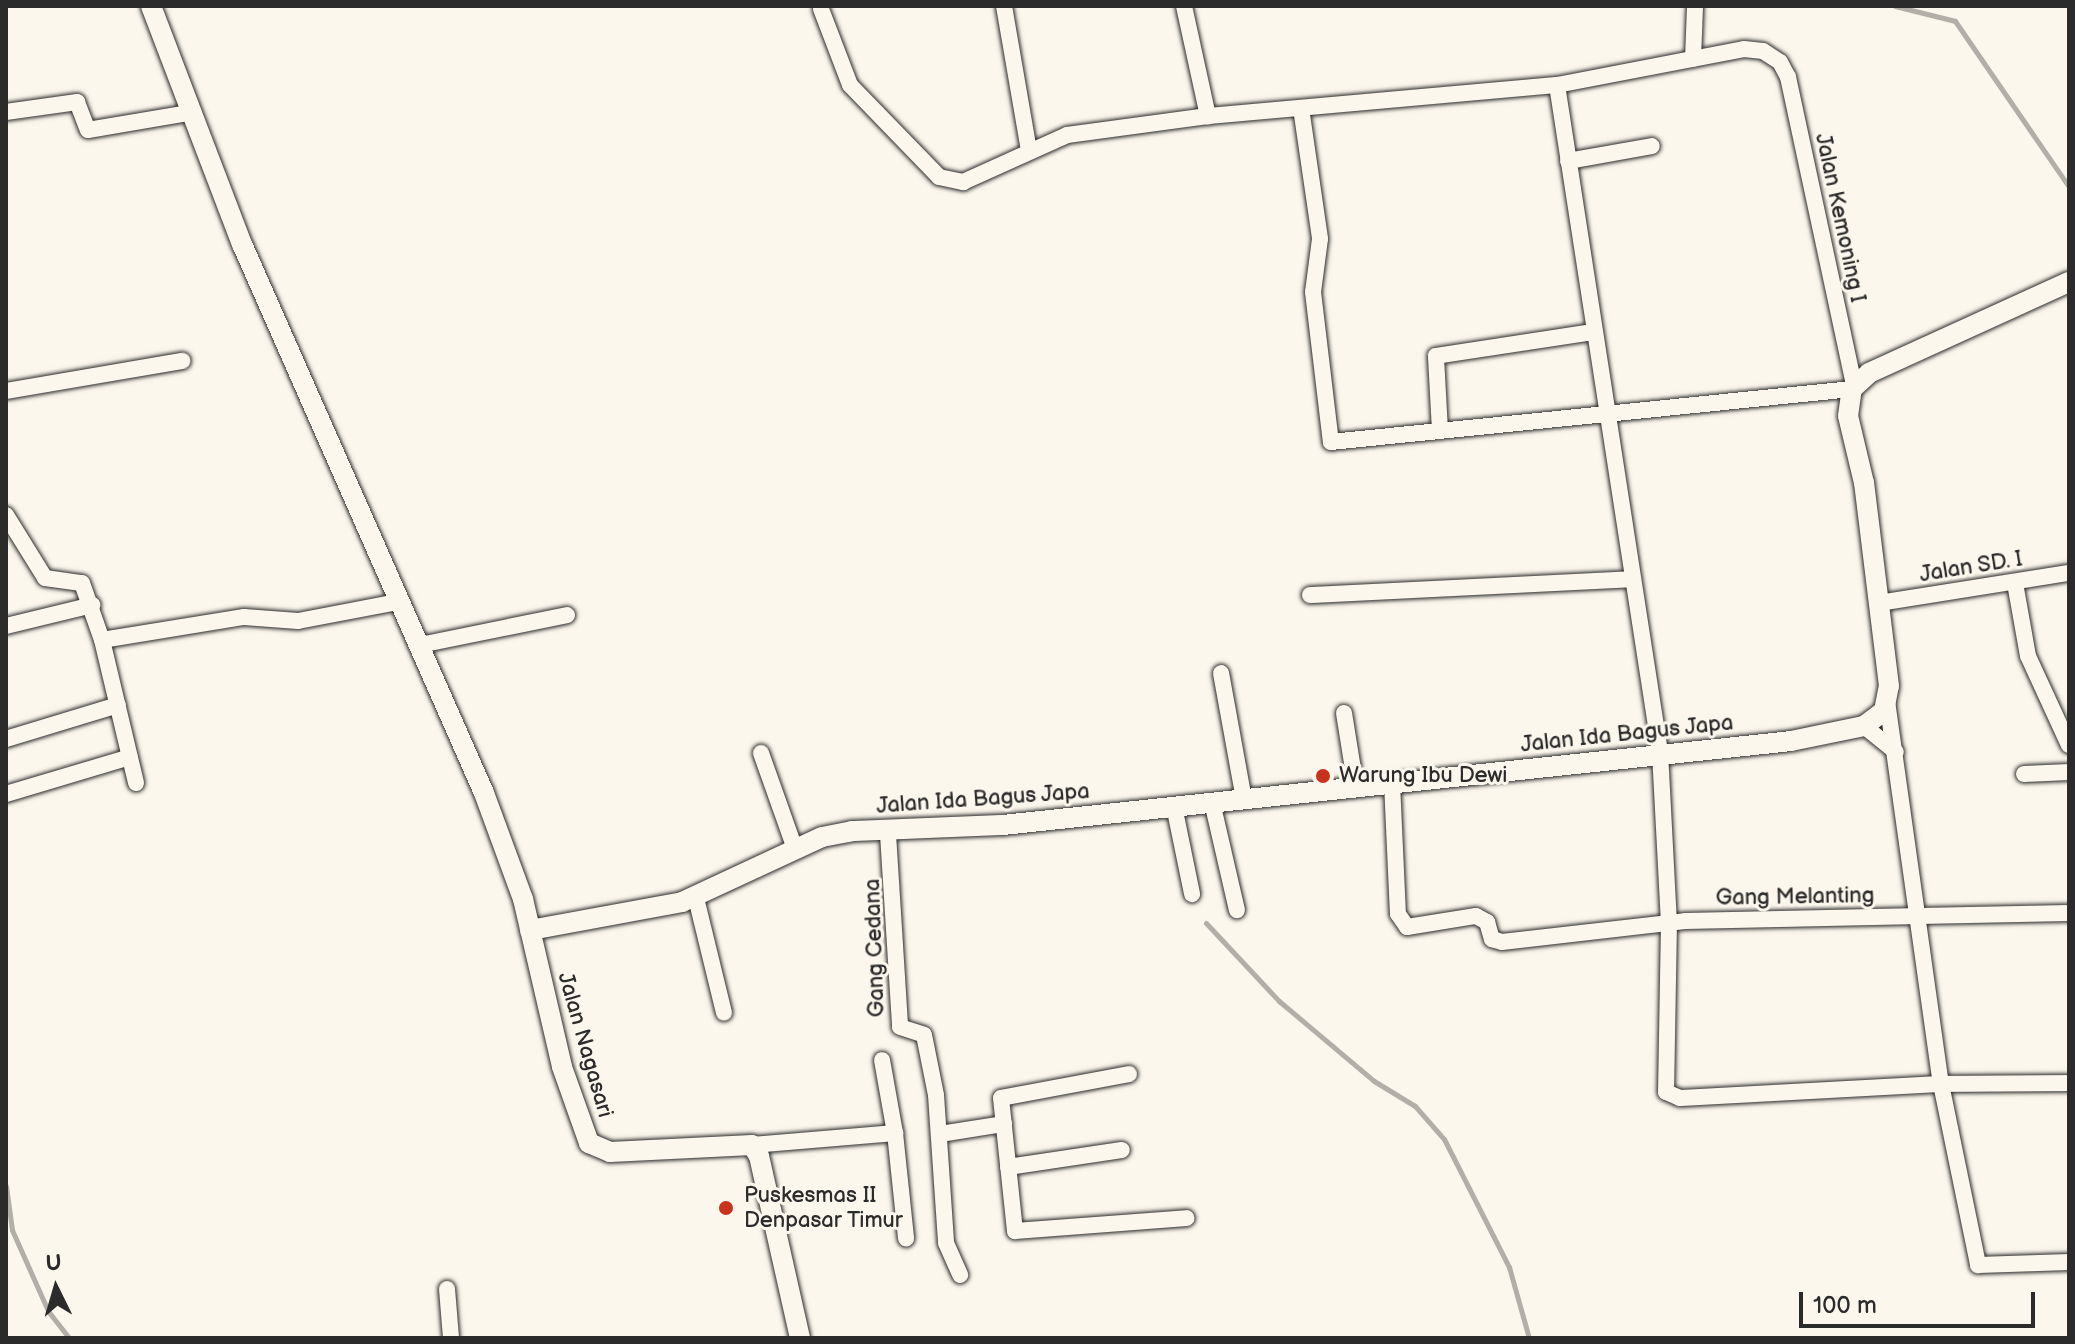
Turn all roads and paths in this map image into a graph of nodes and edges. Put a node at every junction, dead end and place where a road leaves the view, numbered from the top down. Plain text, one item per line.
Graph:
1 (151, 6) edge
2 (1004, 6) edge
3 (1184, 6) edge
4 (1695, 6) edge
5 (821, 9) dead end
6 (1693, 59) junction
7 (1557, 85) junction
8 (1301, 108) junction
9 (6, 112) edge
10 (188, 113) junction
11 (1208, 116) junction
12 (1652, 146) dead end
13 (1029, 150) junction
14 (1568, 161) junction
15 (2069, 282) edge
16 (1593, 332) junction
17 (182, 361) dead end
18 (1853, 387) junction
19 (6, 391) edge
20 (1605, 416) junction
21 (1440, 431) junction
22 (6, 515) edge
23 (2069, 573) edge
24 (1633, 579) junction
25 (2015, 583) junction
26 (1310, 595) dead end
27 (398, 602) junction
28 (1879, 603) junction
29 (92, 605) junction
30 (567, 615) dead end
31 (6, 626) edge
32 (102, 640) junction
33 (420, 645) junction
34 (1221, 673) dead end
35 (1887, 701) junction
36 (118, 705) junction
37 (1344, 713) dead end
38 (1864, 726) junction
39 (6, 739) edge
40 (2069, 745) edge
41 (1660, 752) junction
42 (1896, 752) junction
43 (761, 753) dead end
44 (130, 757) junction
45 (2069, 772) edge
46 (2024, 774) dead end
47 (136, 783) dead end
48 (1392, 783) junction
49 (1356, 788) junction
50 (6, 794) edge
51 (1244, 799) junction
52 (1212, 802) junction
53 (1174, 806) junction
54 (888, 834) junction
55 (795, 849) junction
56 (1192, 894) dead end
57 (696, 898) junction
58 (1237, 910) dead end
59 (2069, 913) edge
60 (1921, 916) junction
61 (1669, 922) junction
62 (530, 930) junction
63 (724, 1013) dead end
64 (882, 1060) dead end
65 (1129, 1074) dead end
66 (2069, 1083) edge
67 (1941, 1084) junction
68 (1004, 1124) junction
69 (895, 1133) junction
70 (940, 1134) junction
71 (752, 1145) junction
72 (1122, 1150) dead end
73 (1008, 1167) junction
74 (1187, 1218) dead end
75 (906, 1238) dead end
76 (2069, 1262) edge
77 (960, 1275) dead end
78 (447, 1289) dead end
79 (451, 1338) edge
80 (800, 1338) edge

1 - 10 street
2 - 13 street
3 - 11 street
4 - 6 street
5 - 13 street
6 - 7 street
6 - 18 street, Jalan Kemoning I
7 - 8 street
7 - 14 street
8 - 11 street
8 - 21 street
9 - 10 street
10 - 27 street
11 - 13 street
12 - 14 street
14 - 16 street
15 - 18 street
16 - 20 street
16 - 21 street
17 - 19 street
18 - 20 street
18 - 28 street
20 - 21 street
20 - 24 street
22 - 29 street
23 - 25 street, Jalan SD. I
24 - 26 street
24 - 41 street
25 - 28 street, Jalan SD. I
25 - 40 street
27 - 32 street
27 - 33 street
28 - 35 street
29 - 31 street
29 - 32 street
30 - 33 street
32 - 36 street
33 - 62 street
34 - 51 street
35 - 38 street
35 - 42 street
36 - 39 street
36 - 44 street
37 - 49 street
38 - 41 street, Jalan Ida Bagus Japa
38 - 42 street
41 - 48 street, Jalan Ida Bagus Japa
41 - 61 street
42 - 60 street
43 - 55 street
44 - 47 street
44 - 50 street
45 - 46 street
48 - 49 street, Jalan Ida Bagus Japa
48 - 61 street, Gang Melanting
49 - 51 street, Jalan Ida Bagus Japa
51 - 52 street, Jalan Ida Bagus Japa
52 - 53 street, Jalan Ida Bagus Japa
52 - 58 street
53 - 54 street, Jalan Ida Bagus Japa
53 - 56 street
54 - 55 street, Jalan Ida Bagus Japa
54 - 70 street, Gang Cedana
55 - 57 street, Jalan Ida Bagus Japa
57 - 62 street, Jalan Ida Bagus Japa
57 - 63 street
59 - 60 street, Gang Melanting
60 - 61 street, Gang Melanting
60 - 67 street
61 - 67 street
62 - 71 street, Jalan Nagasari
64 - 69 street
65 - 68 street
66 - 67 street
67 - 76 street
68 - 70 street
68 - 73 street
69 - 71 street
69 - 75 street
70 - 77 street, Gang Cedana
71 - 80 street
72 - 73 street
73 - 74 street
78 - 79 street

